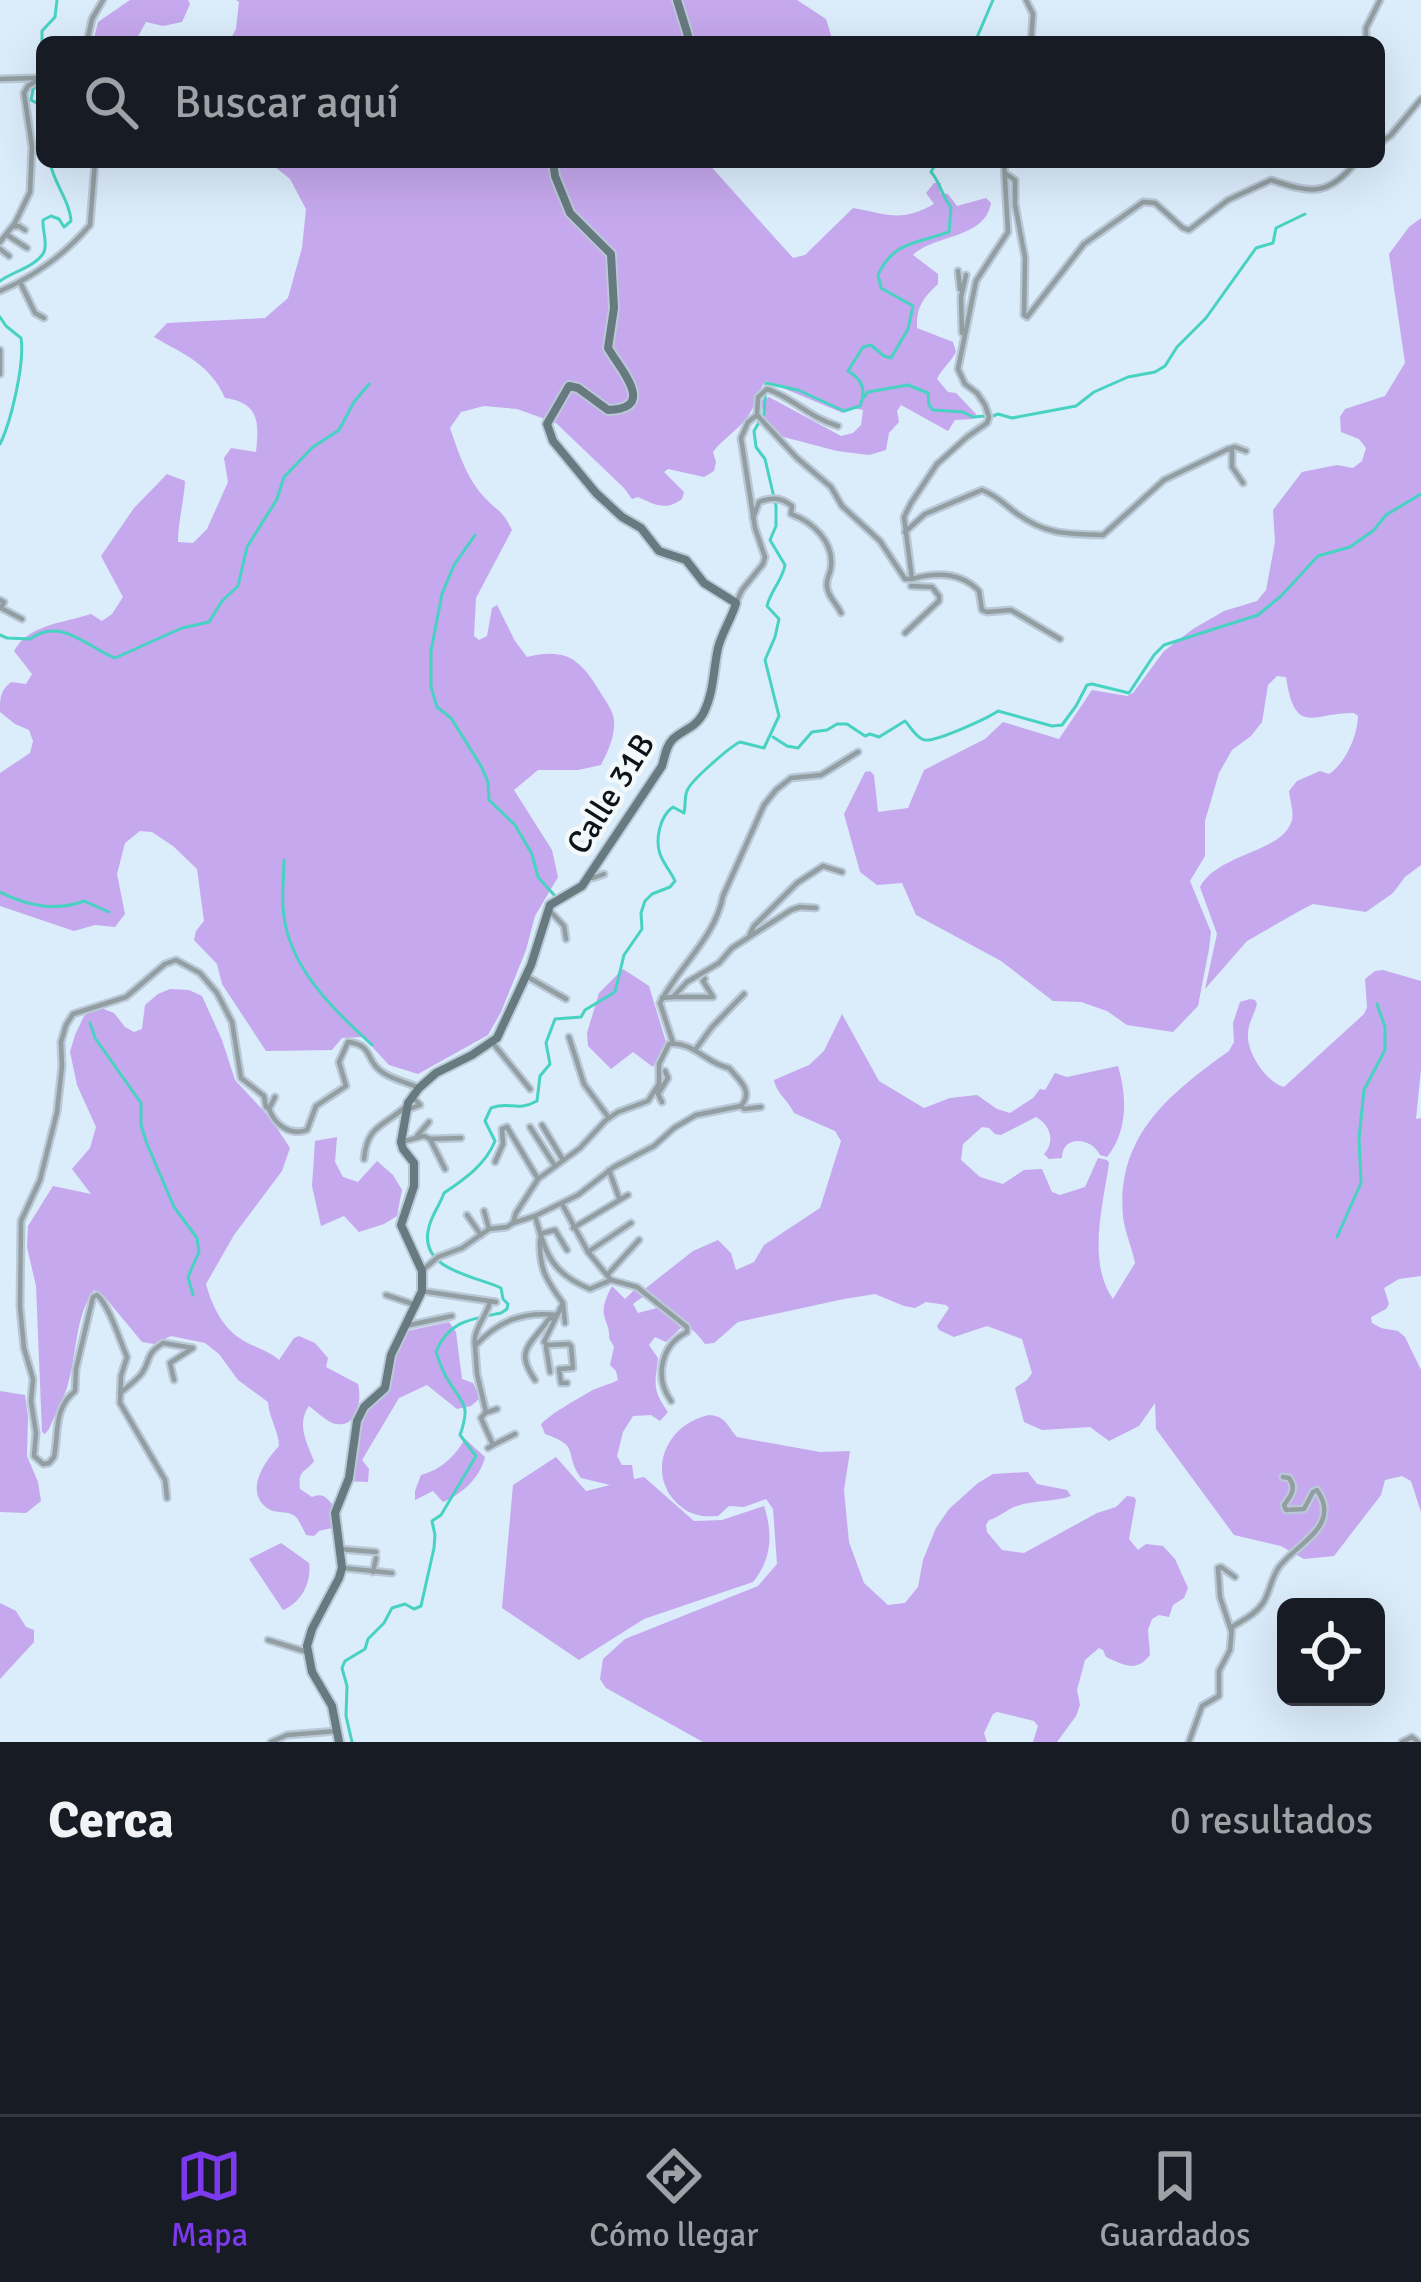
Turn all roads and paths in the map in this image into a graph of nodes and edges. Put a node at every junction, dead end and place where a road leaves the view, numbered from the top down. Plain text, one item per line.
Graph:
1 (103, 0) edge
2 (676, 0) edge
3 (1026, 0) edge
4 (1380, 0) edge
5 (88, 36) edge
6 (688, 36) edge
7 (1031, 36) edge
8 (1366, 36) edge
9 (0, 79) edge
10 (36, 79) edge
11 (36, 82) edge
12 (1421, 99) edge
13 (1385, 140) edge
14 (95, 168) edge
15 (554, 168) edge
16 (1005, 168) edge
17 (1350, 168) edge
18 (997, 175) dead end
19 (1007, 177) junction
20 (17, 224) junction
21 (25, 230) dead end
22 (6, 234) junction
23 (0, 246) edge
24 (27, 248) dead end
25 (9, 256) dead end
26 (958, 271) dead end
27 (966, 275) dead end
28 (20, 283) junction
29 (969, 286) dead end
30 (0, 291) edge
31 (961, 297) junction
32 (972, 297) junction
33 (44, 318) dead end
34 (962, 339) junction
35 (0, 350) edge
36 (0, 374) edge
37 (759, 417) junction
38 (838, 426) dead end
39 (1228, 449) junction
40 (1246, 451) dead end
41 (1243, 483) dead end
42 (753, 518) junction
43 (905, 532) junction
44 (912, 583) junction
45 (0, 600) edge
46 (736, 602) junction
47 (841, 613) dead end
48 (22, 619) dead end
49 (905, 633) dead end
50 (1060, 639) dead end
51 (859, 752) dead end
52 (842, 872) dead end
53 (604, 874) dead end
54 (589, 877) junction
55 (816, 908) dead end
56 (548, 909) junction
57 (748, 936) junction
58 (566, 939) dead end
59 (526, 976) junction
60 (705, 979) dead end
61 (744, 994) dead end
62 (674, 997) junction
63 (662, 998) junction
64 (566, 999) dead end
65 (569, 1037) dead end
66 (492, 1042) junction
67 (673, 1042) junction
68 (695, 1050) junction
69 (665, 1071) dead end
70 (530, 1089) dead end
71 (274, 1097) dead end
72 (411, 1100) junction
73 (662, 1102) dead end
74 (741, 1106) junction
75 (761, 1107) dead end
76 (269, 1109) junction
77 (609, 1118) junction
78 (429, 1122) dead end
79 (542, 1125) dead end
80 (530, 1127) dead end
81 (414, 1138) junction
82 (461, 1138) dead end
83 (430, 1139) junction
84 (401, 1142) junction
85 (364, 1160) dead end
86 (563, 1160) junction
87 (495, 1162) dead end
88 (555, 1166) junction
89 (445, 1169) dead end
90 (609, 1170) junction
91 (538, 1179) junction
92 (628, 1195) dead end
93 (619, 1198) junction
94 (562, 1204) junction
95 (484, 1210) dead end
96 (467, 1215) dead end
97 (536, 1216) junction
98 (514, 1223) junction
99 (631, 1223) dead end
100 (573, 1228) junction
101 (489, 1229) junction
102 (481, 1235) junction
103 (540, 1237) junction
104 (639, 1240) dead end
105 (567, 1250) dead end
106 (588, 1252) junction
107 (422, 1271) junction
108 (610, 1277) junction
109 (422, 1291) junction
110 (386, 1294) dead end
111 (563, 1304) junction
112 (416, 1305) junction
113 (452, 1316) dead end
114 (557, 1316) junction
115 (565, 1323) dead end
116 (405, 1326) junction
117 (544, 1342) junction
118 (475, 1346) junction
119 (557, 1357) dead end
120 (559, 1369) junction
121 (550, 1372) dead end
122 (175, 1380) dead end
123 (535, 1380) dead end
124 (567, 1383) dead end
125 (120, 1393) junction
126 (671, 1401) dead end
127 (497, 1409) dead end
128 (485, 1414) junction
129 (514, 1434) dead end
130 (1283, 1477) dead end
131 (166, 1498) dead end
132 (339, 1549) junction
133 (342, 1568) junction
134 (373, 1572) junction
135 (392, 1573) dead end
136 (1235, 1577) dead end
137 (1231, 1630) junction
138 (268, 1640) dead end
139 (307, 1652) junction
140 (337, 1731) junction
141 (271, 1742) edge
142 (339, 1742) edge
143 (1189, 1742) edge
144 (1402, 1742) edge
145 (1418, 1742) edge

1 - 5 street
2 - 6 street
3 - 7 street
4 - 8 street
9 - 10 street
11 - 20 street
12 - 13 street
14 - 28 street
15 - 46 street
16 - 19 street
17 - 19 street
18 - 19 street
19 - 32 street
20 - 21 street
20 - 22 street
22 - 23 street
22 - 24 street
23 - 25 street
26 - 31 street
27 - 31 street
28 - 30 street
28 - 33 street
29 - 32 street
31 - 34 street
32 - 34 street
34 - 43 street
35 - 36 street
37 - 38 street, Calle 31B
37 - 42 street, Calle 31B
37 - 44 street
39 - 40 street
39 - 41 street
39 - 43 street
42 - 46 street, Calle 31B
42 - 47 street
43 - 44 street
44 - 49 street
44 - 50 street
45 - 48 street
46 - 54 street, Calle 31B
51 - 63 street
52 - 57 street
53 - 54 street
54 - 56 street, Calle 31B
55 - 57 street
56 - 58 street
56 - 59 street
57 - 62 street
59 - 64 street
59 - 66 street
60 - 62 street
61 - 68 street
62 - 63 street
63 - 67 street
65 - 77 street
66 - 70 street
66 - 72 street
67 - 68 street
67 - 77 street
68 - 74 street
69 - 73 street
71 - 76 street
72 - 76 street
72 - 84 street
72 - 85 street
74 - 75 street
74 - 90 street
76 - 125 street
77 - 86 street
78 - 81 street
79 - 86 street
80 - 88 street
81 - 83 street
81 - 84 street
82 - 83 street
83 - 89 street
84 - 107 street
86 - 88 street
87 - 91 street
88 - 91 street
90 - 93 street
90 - 94 street
91 - 98 street
92 - 93 street
93 - 100 street
94 - 97 street
94 - 100 street
95 - 101 street
96 - 102 street
97 - 98 street
97 - 103 street
98 - 101 street
99 - 106 street
100 - 106 street
101 - 102 street
102 - 107 street
103 - 105 street
103 - 108 street
103 - 111 street
104 - 108 street
106 - 108 street
107 - 109 street
108 - 126 street
109 - 112 street
109 - 118 street
110 - 112 street
111 - 114 street
111 - 115 street
112 - 116 street
113 - 116 street
114 - 117 street
114 - 118 street
114 - 123 street
116 - 132 street
117 - 120 street
117 - 121 street
118 - 128 street
119 - 120 street
120 - 124 street
122 - 125 street
125 - 131 street
127 - 128 street
128 - 129 street
130 - 137 street
132 - 133 street
132 - 134 street
133 - 134 street
133 - 139 street
134 - 135 street
136 - 137 street
137 - 143 street
138 - 139 street
139 - 140 street
140 - 141 street
140 - 142 street
144 - 145 street

